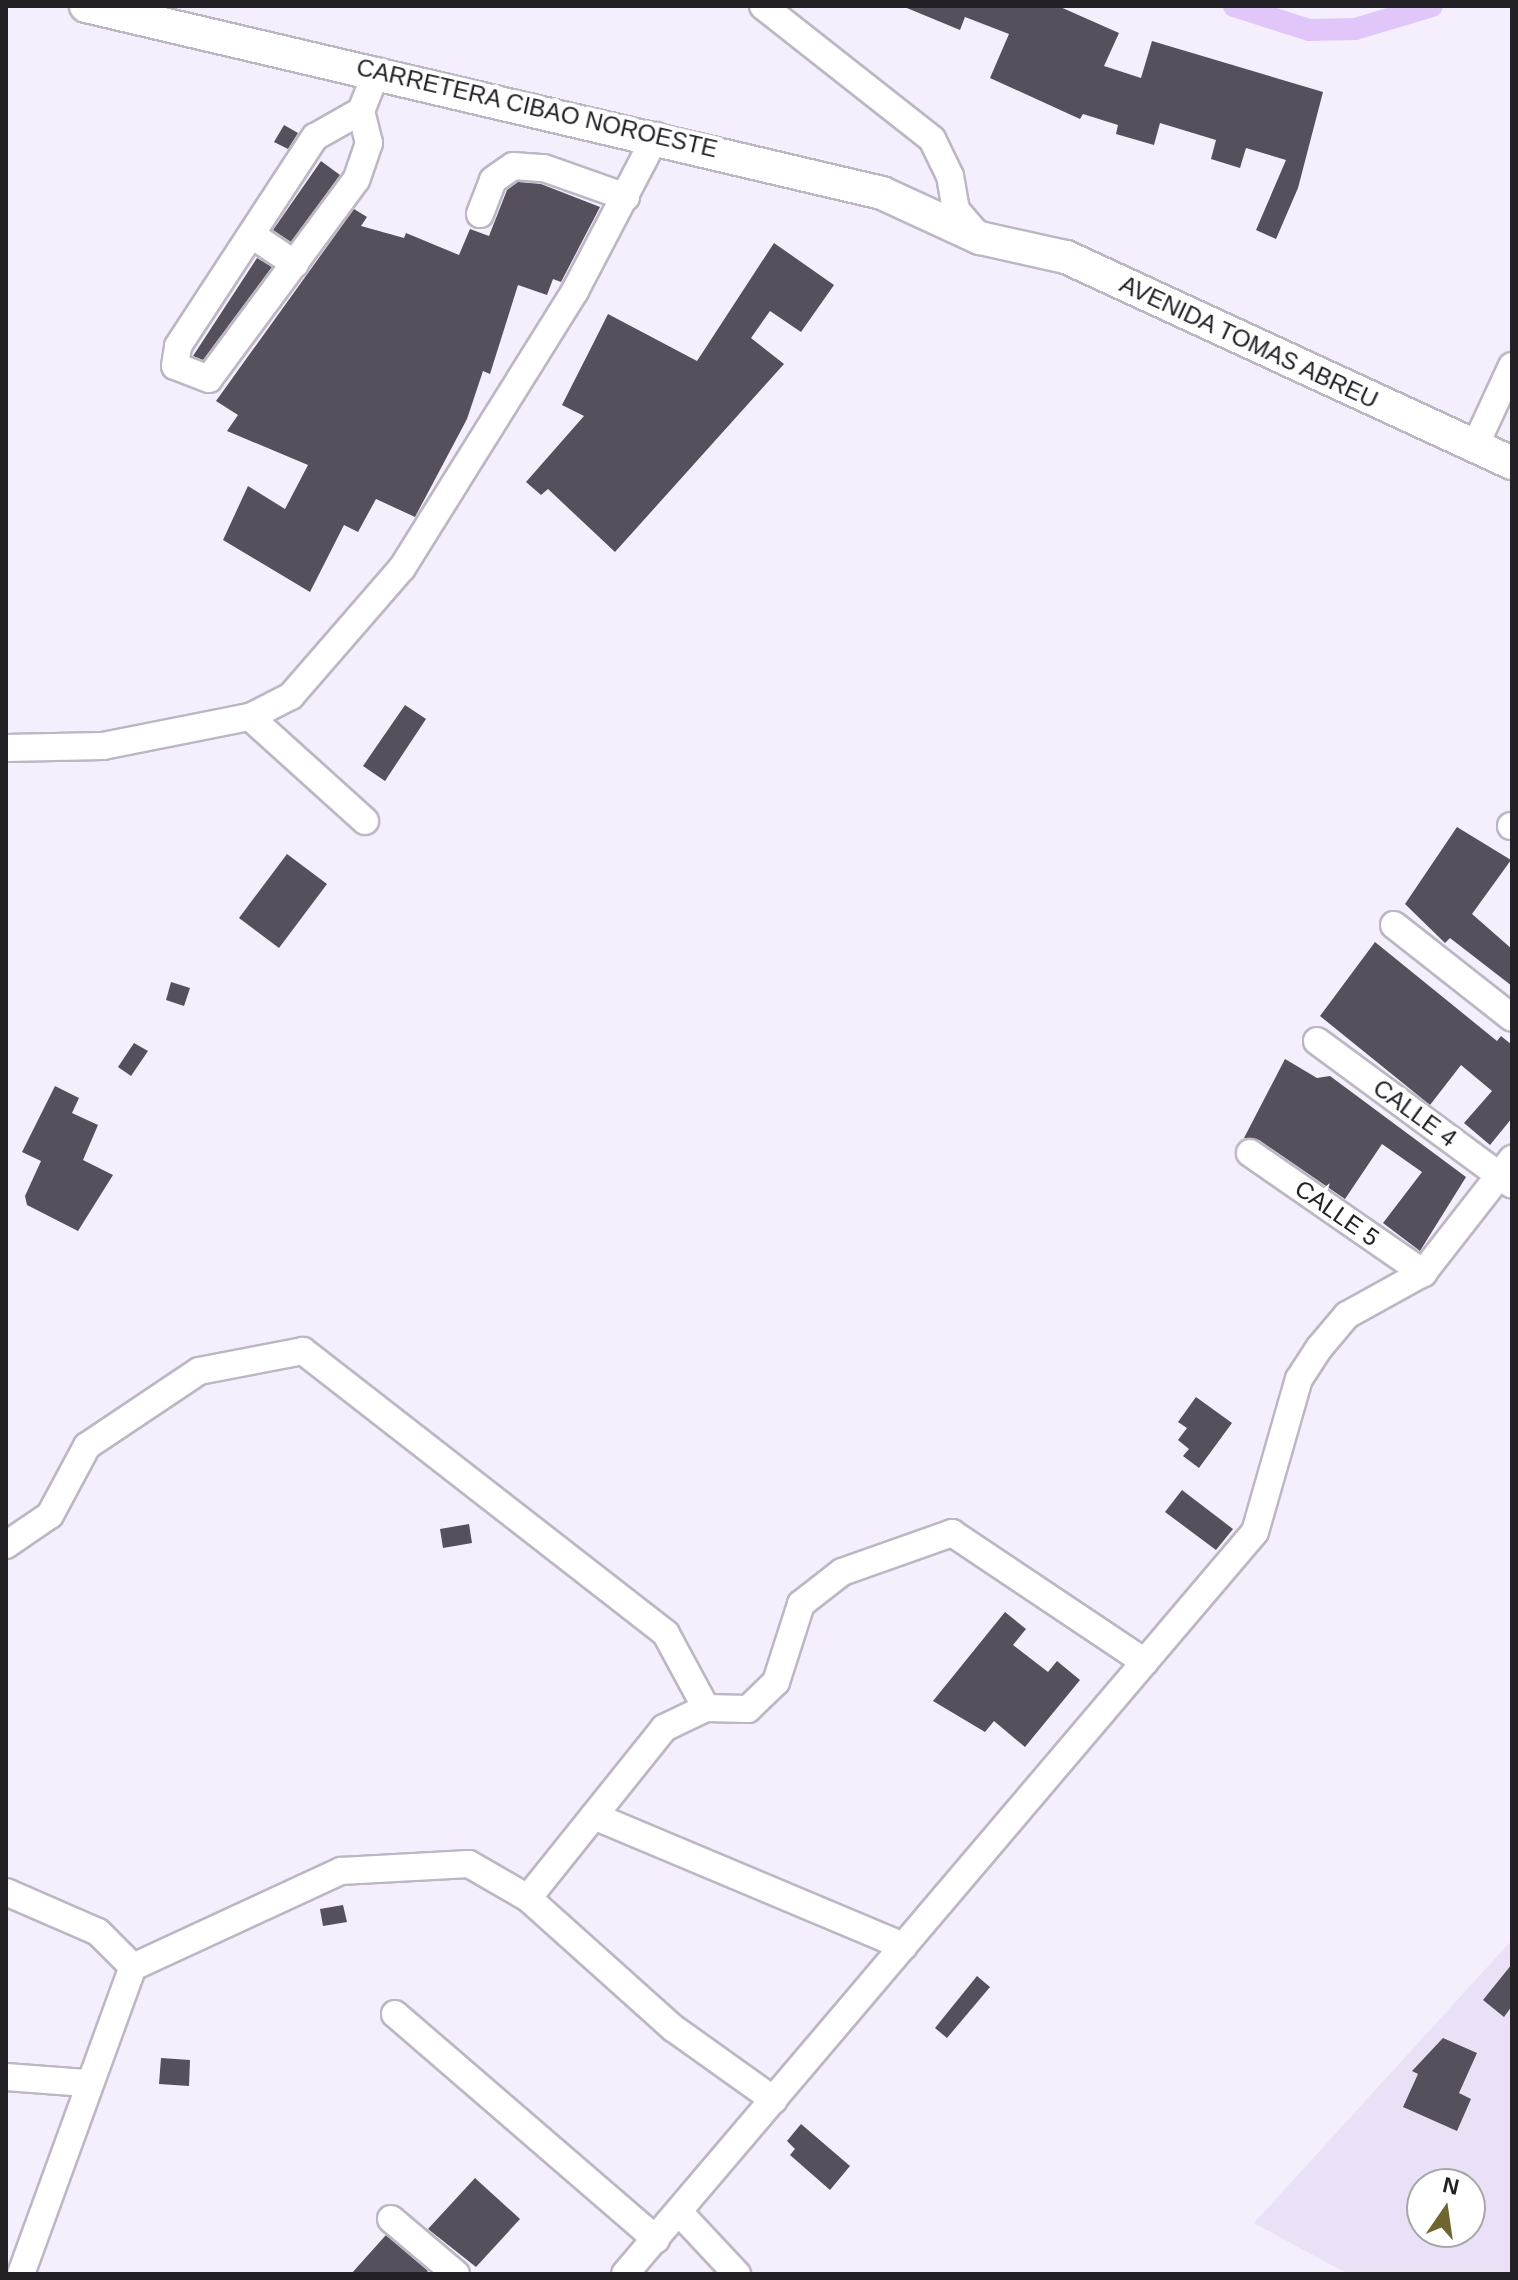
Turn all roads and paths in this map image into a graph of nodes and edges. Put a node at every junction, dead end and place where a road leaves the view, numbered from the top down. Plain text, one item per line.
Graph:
1 (86, 6) edge
2 (763, 6) edge
3 (377, 71) junction
4 (361, 111) junction
5 (656, 136) junction
6 (626, 197) junction
7 (480, 214) dead end
8 (252, 235) junction
9 (980, 238) junction
10 (295, 264) junction
11 (1512, 366) edge
12 (1475, 446) junction
13 (1512, 463) edge
14 (250, 717) junction
15 (6, 748) edge
16 (365, 821) dead end
17 (1394, 925) dead end
18 (1512, 1018) edge
19 (1317, 1041) dead end
20 (1250, 1153) dead end
21 (1508, 1173) edge
22 (1423, 1273) junction
23 (6, 1545) edge
24 (1145, 1662) junction
25 (706, 1708) junction
26 (594, 1816) junction
27 (6, 1892) edge
28 (528, 1898) junction
29 (904, 1946) junction
30 (133, 1967) junction
31 (395, 2014) dead end
32 (6, 2077) edge
33 (86, 2083) junction
34 (774, 2100) junction
35 (679, 2212) junction
36 (391, 2219) dead end
37 (656, 2239) junction
38 (21, 2274) edge
39 (456, 2274) edge
40 (625, 2274) edge
41 (737, 2274) edge

1 - 3 main road, CARRETERA CIBAO NOROESTE
2 - 9 street
3 - 4 street
3 - 5 main road, CARRETERA CIBAO NOROESTE
4 - 8 street
4 - 10 street
5 - 6 street
5 - 9 main road, CARRETERA CIBAO NOROESTE
6 - 7 street
6 - 14 street
8 - 10 street
8 - 10 street
9 - 12 main road, AVENIDA TOMAS ABREU
11 - 12 street
12 - 13 main road, AVENIDA TOMAS ABREU
14 - 15 street
14 - 16 street
17 - 18 street
19 - 21 street, CALLE 4
20 - 22 street, CALLE 5
21 - 22 street
22 - 24 street
23 - 25 street
24 - 25 street
24 - 29 street
25 - 26 street
26 - 28 street
26 - 29 street
27 - 30 street
28 - 30 street
28 - 34 street
29 - 34 street
30 - 33 street
31 - 37 street
32 - 33 street
33 - 38 street
34 - 35 street
35 - 37 street
35 - 41 street
36 - 39 street
37 - 40 street

